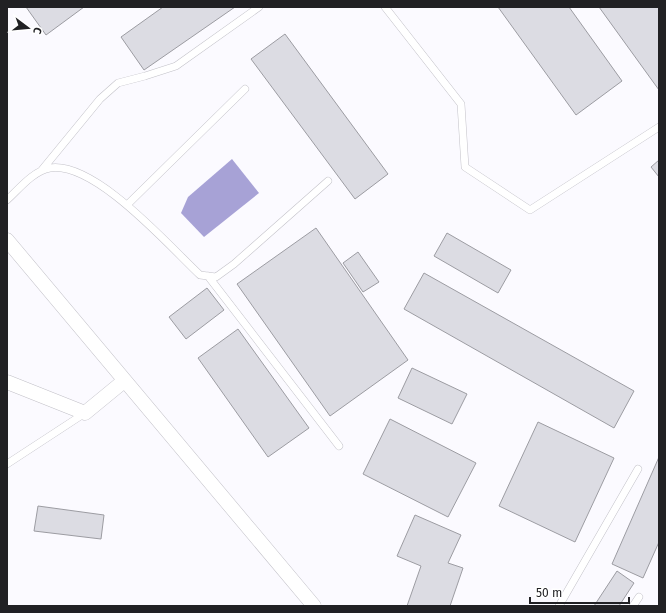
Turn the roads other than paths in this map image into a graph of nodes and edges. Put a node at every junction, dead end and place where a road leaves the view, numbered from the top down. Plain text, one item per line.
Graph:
1 (259, 7) edge
2 (385, 7) edge
3 (244, 89) dead end
4 (659, 127) edge
5 (40, 173) junction
6 (328, 181) dead end
7 (7, 200) edge
8 (127, 205) junction
9 (7, 240) edge
10 (208, 276) junction
11 (124, 381) junction
12 (7, 382) edge
13 (85, 413) junction
14 (339, 446) dead end
15 (7, 464) edge
16 (638, 469) dead end
17 (639, 597) dead end
18 (314, 606) edge
19 (559, 606) edge
20 (633, 606) edge

1 - 5 lane
2 - 4 lane
3 - 8 lane
5 - 7 lane
5 - 8 lane
6 - 10 lane
8 - 10 lane
9 - 11 street
10 - 14 lane
11 - 13 street
11 - 18 street
12 - 13 street
13 - 15 lane
16 - 19 lane
17 - 20 lane

